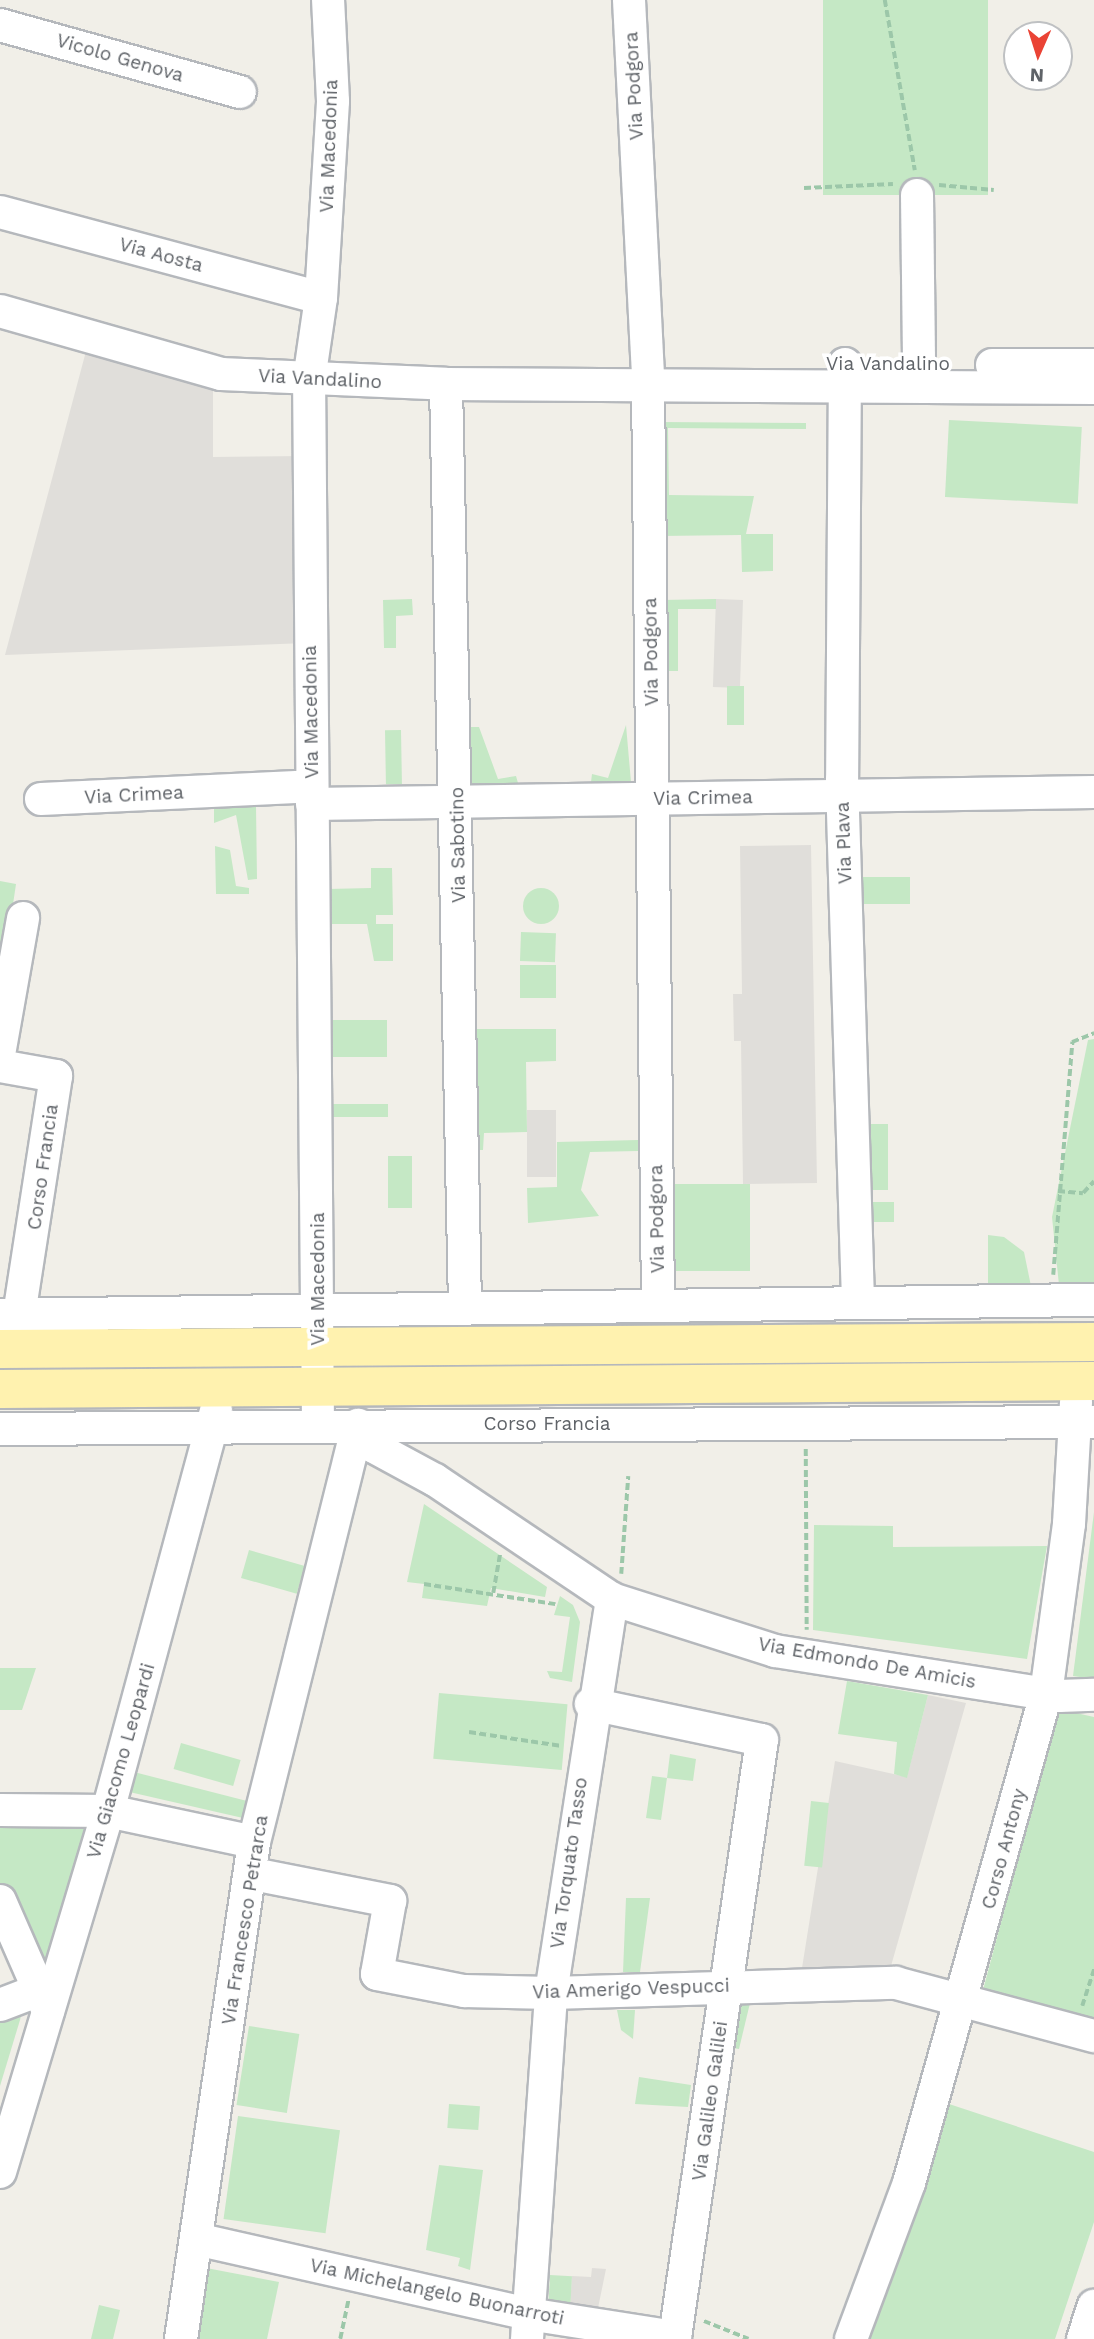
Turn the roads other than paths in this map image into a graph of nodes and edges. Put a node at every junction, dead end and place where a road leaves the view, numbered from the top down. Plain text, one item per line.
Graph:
1 (328, 0) edge
2 (629, 0) edge
3 (0, 25) edge
4 (240, 92) dead end
5 (917, 195) road end
6 (0, 212) edge
7 (321, 298) junction
8 (0, 311) edge
9 (919, 365) junction
10 (1094, 365) edge
11 (845, 374) junction
12 (309, 380) junction
13 (648, 381) junction
14 (446, 384) junction
15 (1094, 388) edge
16 (1094, 792) edge
17 (312, 795) junction
18 (843, 796) junction
19 (41, 799) dead end
20 (653, 799) junction
21 (458, 802) junction
22 (23, 918) dead end
23 (0, 1049) edge
24 (0, 1066) edge
25 (1094, 1300) edge
26 (858, 1302) junction
27 (658, 1305) junction
28 (465, 1307) junction
29 (319, 1308) junction
30 (9, 1315) edge
31 (217, 1329) junction
32 (1085, 1342) edge
33 (318, 1347) junction
34 (0, 1349) edge
35 (1085, 1381) edge
36 (318, 1385) junction
37 (217, 1387) junction
38 (0, 1389) edge
39 (1085, 1422) edge
40 (318, 1425) junction
41 (358, 1425) junction
42 (215, 1427) junction
43 (0, 1429) edge
44 (612, 1599) junction
45 (1052, 1695) junction
46 (1094, 1695) edge
47 (591, 1704) junction
48 (1094, 1709) edge
49 (0, 1810) edge
50 (108, 1811) junction
51 (254, 1842) junction
52 (253, 1874) junction
53 (0, 1901) edge
54 (726, 1987) junction
55 (551, 1993) junction
56 (965, 1997) junction
57 (43, 2000) junction
58 (0, 2005) edge
59 (1087, 2025) edge
60 (5, 2134) edge
61 (0, 2172) edge
62 (200, 2240) junction
63 (1094, 2306) edge
64 (677, 2325) edge
65 (528, 2327) edge
66 (181, 2339) edge
67 (851, 2339) edge
68 (1083, 2339) edge

1 - 7 street, Via Macedonia
2 - 13 street, Via Podgora
3 - 4 street, Vicolo Genova
5 - 9 street
6 - 7 street, Via Aosta
7 - 12 street, Via Macedonia
8 - 12 street, Via Vandalino
9 - 10 street, Via Vandalino
9 - 11 street, Via Vandalino
11 - 13 street, Via Vandalino
11 - 15 street, Via Vandalino
11 - 18 street, Via Plava
12 - 14 street, Via Vandalino
12 - 17 street, Via Macedonia
13 - 14 street, Via Vandalino
13 - 20 street, Via Podgora
14 - 21 street, Via Sabotino
16 - 18 street, Via Crimea
17 - 19 street, Via Crimea
17 - 21 street, Via Crimea
17 - 29 street, Via Macedonia
18 - 20 street, Via Crimea
18 - 26 street, Via Plava
20 - 21 street, Via Crimea
20 - 27 street, Via Podgora
21 - 28 street, Via Sabotino
22 - 23 street
24 - 30 street, Corso Francia
25 - 26 street, Corso Francia
26 - 27 street, Corso Francia
27 - 28 street, Corso Francia
28 - 29 street, Corso Francia
29 - 31 street, Corso Francia
29 - 33 street, Via Macedonia
30 - 31 street, Corso Francia
31 - 33 main road, Corso Francia
31 - 34 main road, Corso Francia
31 - 37 street, Via Giacomo Leopardi
32 - 33 main road, Corso Francia
32 - 35 street, Corso Antony
33 - 36 street, Via Macedonia
35 - 36 main road, Corso Francia
35 - 39 street, Corso Antony
36 - 37 main road, Corso Francia
36 - 40 street, Via Macedonia
37 - 38 main road, Corso Francia
37 - 42 street, Via Giacomo Leopardi
39 - 41 street, Corso Francia
39 - 45 street, Corso Antony
40 - 41 street, Corso Francia
40 - 42 street, Corso Francia
41 - 44 street, Via Edmondo De Amicis
41 - 51 street, Via Francesco Petrarca
42 - 43 street, Corso Francia
42 - 50 street, Via Giacomo Leopardi
44 - 45 street, Via Edmondo De Amicis
44 - 47 street, Via Torquato Tasso
45 - 46 street, Via Edmondo De Amicis
45 - 48 street, Via Edmondo De Amicis
45 - 56 street, Corso Antony
47 - 54 street, Via Galileo Galilei
47 - 55 street, Via Torquato Tasso
49 - 50 street
50 - 51 street
50 - 57 street, Via Giacomo Leopardi
51 - 52 street, Via Francesco Petrarca
52 - 55 street, Via Amerigo Vespucci
52 - 62 street, Via Francesco Petrarca
53 - 57 street
54 - 55 street, Via Amerigo Vespucci
54 - 56 street, Via Amerigo Vespucci
54 - 64 street, Via Galileo Galilei
55 - 65 street, Via Torquato Tasso
56 - 59 street, Via Amerigo Vespucci
56 - 67 street, Corso Antony
57 - 58 street
57 - 60 street, Via Giacomo Leopardi
60 - 61 street, Via Giacomo Leopardi
62 - 65 street, Via Michelangelo Buonarroti
62 - 66 street, Via Francesco Petrarca
63 - 68 street
64 - 65 street, Via Michelangelo Buonarroti

